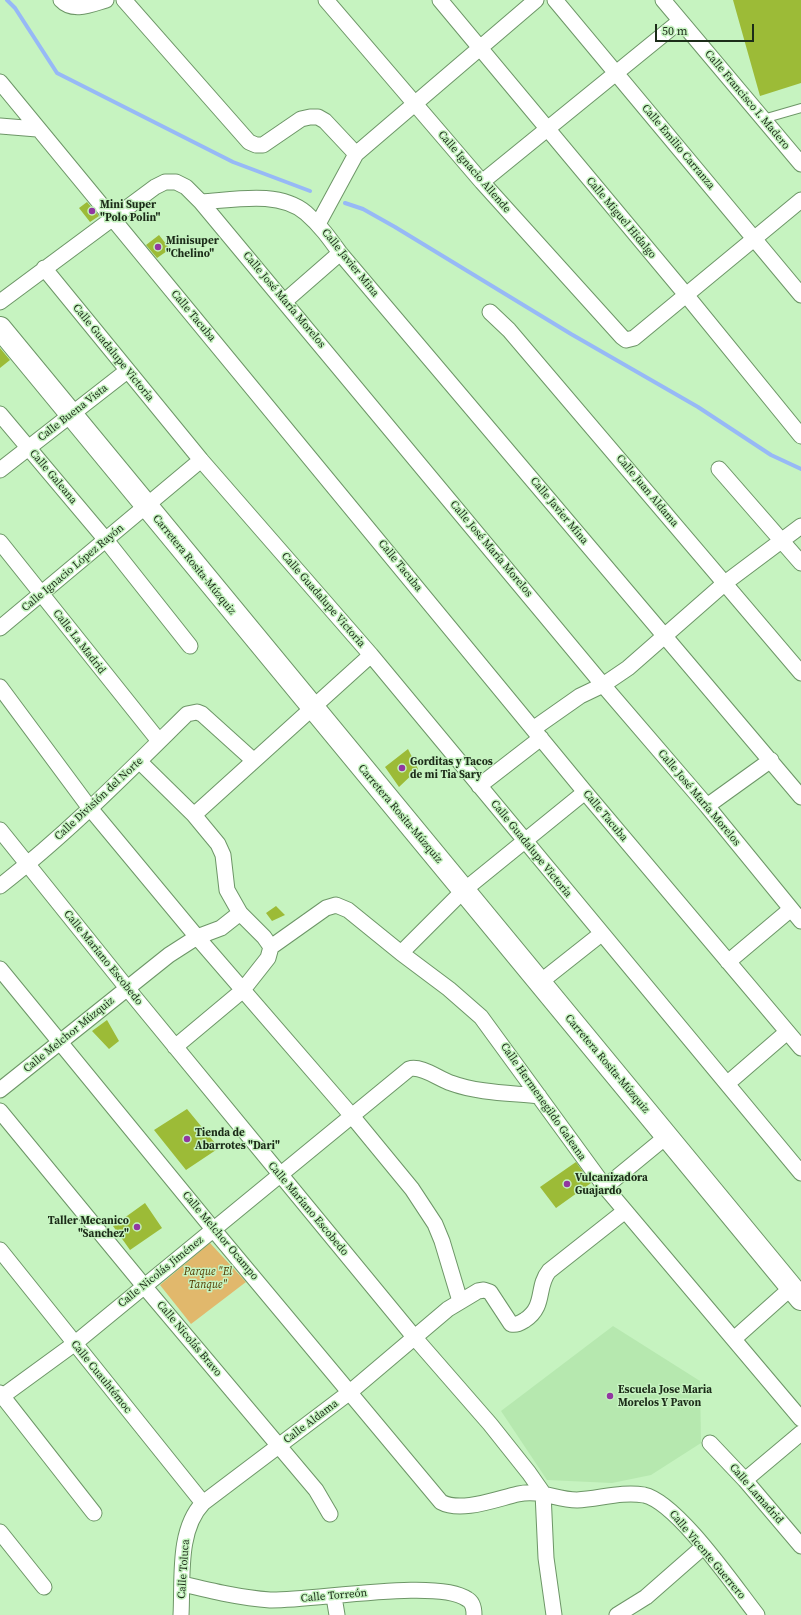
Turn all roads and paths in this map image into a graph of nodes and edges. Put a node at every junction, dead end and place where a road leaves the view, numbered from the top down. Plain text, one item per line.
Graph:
1 (106, 0) edge
2 (124, 0) edge
3 (326, 0) edge
4 (440, 0) edge
5 (536, 0) edge
6 (555, 0) edge
7 (663, 0) edge
8 (67, 4) edge
9 (680, 21) junction
10 (479, 47) junction
11 (616, 73) junction
12 (0, 82) edge
13 (414, 104) junction
14 (801, 108) edge
15 (763, 119) junction
16 (0, 126) edge
17 (37, 129) junction
18 (546, 129) junction
19 (796, 150) edge
20 (356, 154) junction
21 (801, 164) edge
22 (482, 182) junction
23 (801, 200) edge
24 (201, 202) junction
25 (112, 218) junction
26 (318, 224) junction
27 (754, 239) junction
28 (340, 253) junction
29 (44, 268) junction
30 (801, 295) edge
31 (687, 296) junction
32 (285, 301) junction
33 (0, 302) edge
34 (490, 312) dead end
35 (0, 328) edge
36 (127, 371) junction
37 (0, 414) edge
38 (70, 414) junction
39 (801, 436) edge
40 (28, 448) junction
41 (201, 460) junction
42 (719, 469) dead end
43 (0, 470) edge
44 (146, 507) junction
45 (801, 526) edge
46 (106, 540) junction
47 (781, 540) junction
48 (0, 542) edge
49 (801, 563) edge
50 (725, 583) junction
51 (42, 594) junction
52 (0, 628) edge
53 (665, 636) junction
54 (190, 646) dead end
55 (371, 655) junction
56 (801, 673) edge
57 (603, 685) junction
58 (0, 687) edge
59 (311, 708) junction
60 (537, 733) junction
61 (159, 741) junction
62 (253, 760) junction
63 (771, 760) junction
64 (140, 762) junction
65 (478, 786) junction
66 (585, 792) junction
67 (801, 797) edge
68 (707, 806) junction
69 (90, 807) junction
70 (194, 815) junction
71 (0, 830) edge
72 (525, 841) junction
73 (27, 865) junction
74 (0, 886) edge
75 (464, 891) junction
76 (791, 910) junction
77 (240, 913) junction
78 (801, 921) edge
79 (601, 934) junction
80 (196, 937) junction
81 (271, 947) junction
82 (401, 953) junction
83 (728, 962) junction
84 (0, 969) edge
85 (539, 983) junction
86 (127, 988) junction
87 (242, 991) junction
88 (787, 1032) junction
89 (60, 1043) junction
90 (175, 1047) junction
91 (801, 1048) edge
92 (728, 1083) junction
93 (0, 1090) edge
94 (539, 1096) junction
95 (2, 1116) edge
96 (352, 1116) junction
97 (667, 1136) junction
98 (801, 1173) edge
99 (280, 1174) junction
100 (605, 1187) junction
101 (625, 1211) junction
102 (213, 1229) junction
103 (0, 1250) edge
104 (144, 1286) junction
105 (796, 1294) edge
106 (460, 1300) junction
107 (415, 1338) junction
108 (735, 1338) junction
109 (74, 1344) junction
110 (350, 1392) junction
111 (1, 1396) edge
112 (801, 1419) edge
113 (801, 1433) edge
114 (710, 1443) dead end
115 (279, 1446) junction
116 (745, 1480) junction
117 (543, 1493) junction
118 (203, 1503) junction
119 (94, 1513) dead end
120 (330, 1514) dead end
121 (0, 1532) edge
122 (801, 1546) edge
123 (703, 1547) junction
124 (183, 1584) junction
125 (44, 1587) dead end
126 (334, 1597) junction
127 (181, 1615) edge
128 (337, 1615) edge
129 (474, 1615) edge
130 (554, 1615) edge
131 (617, 1615) edge
132 (757, 1615) edge

1 - 8 street
2 - 20 street
3 - 13 street, Calle Ignacio Allende
4 - 10 street, Calle Miguel Hidalgo
5 - 10 street
6 - 11 street, Calle Emilio Carranza
7 - 9 street, Calle Francisco I. Madero
9 - 11 street
9 - 15 street, Calle Francisco I. Madero
10 - 13 street
10 - 18 street, Calle Miguel Hidalgo
11 - 18 street
11 - 27 street, Calle Emilio Carranza
12 - 17 street, Calle Tacuba
13 - 20 street
13 - 22 street, Calle Ignacio Allende
14 - 15 lane
15 - 19 street, Calle Francisco I. Madero
16 - 17 street
17 - 25 street, Calle Tacuba
18 - 22 street
18 - 31 street, Calle Miguel Hidalgo
19 - 21 street, Calle Francisco I. Madero
20 - 26 street
22 - 31 street, Calle Ignacio Allende
23 - 27 street
24 - 25 street, Calle José María Morelos
24 - 26 street, Calle Javier Mina
24 - 32 street, Calle José María Morelos
25 - 29 street
25 - 60 street, Calle Tacuba
26 - 28 street, Calle Javier Mina
27 - 30 street, Calle Emilio Carranza
27 - 31 street
28 - 32 street
28 - 53 street, Calle Javier Mina
29 - 33 street
29 - 36 street, Calle Guadalupe Victoria
31 - 39 street, Calle Miguel Hidalgo
32 - 57 street, Calle José María Morelos
34 - 50 street, Calle Juan Aldama
35 - 38 main road, Carretera Rosita-Múzquiz
36 - 38 street, Calle Buena Vista
36 - 41 street, Calle Guadalupe Victoria
37 - 40 street, Calle Galeana
38 - 40 street, Calle Buena Vista
38 - 44 main road, Carretera Rosita-Múzquiz
40 - 43 street, Calle Buena Vista
40 - 46 street, Calle Galeana
41 - 44 street, Calle Ignacio López Rayón
41 - 55 street, Calle Guadalupe Victoria
42 - 47 street
44 - 46 street, Calle Ignacio López Rayón
44 - 59 main road, Carretera Rosita-Múzquiz
45 - 47 street
46 - 51 street, Calle Ignacio López Rayón
46 - 54 street
47 - 49 street
47 - 50 street
48 - 51 street, Calle La Madrid
50 - 53 street
50 - 56 street, Calle Juan Aldama
51 - 52 street, Calle Ignacio López Rayón
51 - 61 street, Calle La Madrid
53 - 57 street
53 - 63 street, Calle Javier Mina
55 - 59 street
55 - 65 street, Calle Guadalupe Victoria
57 - 60 street
57 - 68 street, Calle José María Morelos
58 - 69 street
59 - 62 street
59 - 75 main road, Carretera Rosita-Múzquiz
60 - 65 street
60 - 66 street, Calle Tacuba
61 - 62 street, Calle División del Norte
61 - 64 street, Calle División del Norte
62 - 70 street
63 - 67 street, Calle Javier Mina
63 - 68 street
64 - 69 street, Calle División del Norte
64 - 70 street
65 - 72 street, Calle Guadalupe Victoria
66 - 72 street
66 - 83 street, Calle Tacuba
68 - 76 street, Calle José María Morelos
69 - 73 street, Calle División del Norte
69 - 80 street
70 - 77 street
71 - 73 street, Calle Mariano Escobedo
72 - 75 street
72 - 79 street, Calle Guadalupe Victoria
73 - 74 street, Calle División del Norte
73 - 86 street, Calle Mariano Escobedo
75 - 82 street
75 - 85 main road, Carretera Rosita-Múzquiz
76 - 78 street, Calle José María Morelos
76 - 83 street
77 - 80 street, Calle Melchor Múzquiz
77 - 81 street
79 - 85 street
79 - 92 street, Calle Guadalupe Victoria
80 - 86 street, Calle Melchor Múzquiz
80 - 87 street
81 - 82 street, Calle Hermenegildo Galeana
81 - 87 street
82 - 94 street, Calle Hermenegildo Galeana
83 - 88 street, Calle Tacuba
84 - 89 street, Calle Melchor Ocampo
85 - 97 main road, Carretera Rosita-Múzquiz
86 - 89 street, Calle Melchor Múzquiz
86 - 90 street, Calle Mariano Escobedo
87 - 90 street
87 - 96 street
88 - 91 street, Calle Tacuba
88 - 92 street
89 - 93 street, Calle Melchor Múzquiz
89 - 102 street, Calle Melchor Ocampo
90 - 99 street, Calle Mariano Escobedo
92 - 98 street
94 - 96 street, Calle Nicolás Jiménez
94 - 100 street, Calle Hermenegildo Galeana
95 - 104 street, Calle Nicolás Bravo
96 - 99 street, Calle Nicolás Jiménez
96 - 106 street
97 - 100 street
97 - 105 main road, Carretera Rosita-Múzquiz
99 - 102 street, Calle Nicolás Jiménez
99 - 107 street, Calle Mariano Escobedo
100 - 101 street, Calle Hermenegildo Galeana
101 - 106 street, Calle Aldama
101 - 108 street, Calle Hermenegildo Galeana
102 - 104 street, Calle Nicolás Jiménez
102 - 110 street, Calle Melchor Ocampo
103 - 109 street, Calle Cuauhtémoc
104 - 109 street, Calle Nicolás Jiménez
104 - 115 street, Calle Nicolás Bravo
105 - 108 street
106 - 107 street, Calle Aldama
107 - 110 street, Calle Aldama
107 - 117 street, Calle Mariano Escobedo
108 - 112 street, Calle Hermenegildo Galeana
109 - 111 street, Calle Nicolás Jiménez
109 - 118 street, Calle Cuauhtémoc
110 - 115 street, Calle Aldama
110 - 117 street, Calle Melchor Ocampo
111 - 119 street
113 - 116 street
114 - 116 street, Calle Lamadrid
115 - 118 street, Calle Aldama
115 - 120 street, Calle Nicolás Bravo
116 - 122 street, Calle Lamadrid
117 - 123 street, Calle Vicente Guerrero
117 - 130 street
118 - 124 street, Calle Toluca
121 - 125 street
123 - 131 street
123 - 132 street, Calle Vicente Guerrero
124 - 126 street, Calle Torreón
124 - 127 street, Calle Toluca
126 - 128 street
126 - 129 street, Calle Torreón

